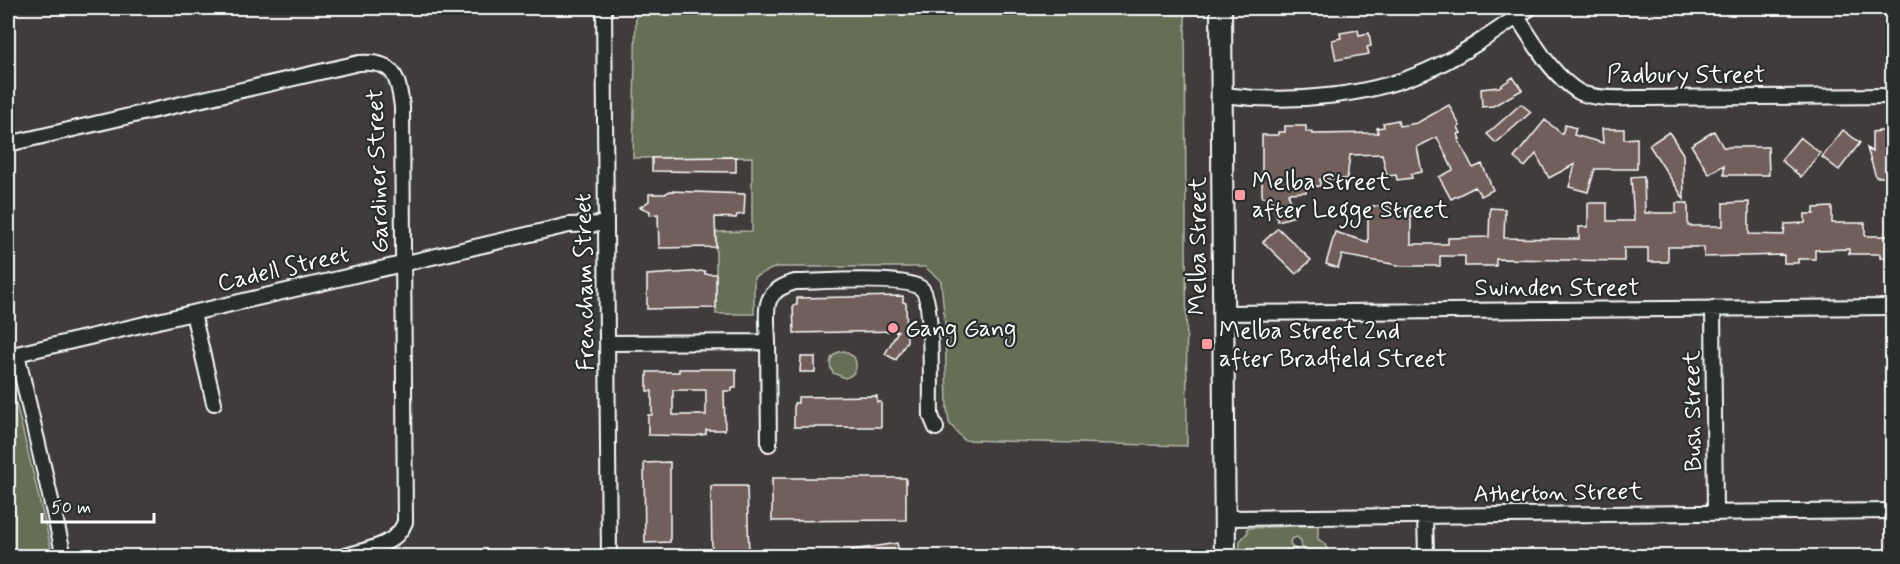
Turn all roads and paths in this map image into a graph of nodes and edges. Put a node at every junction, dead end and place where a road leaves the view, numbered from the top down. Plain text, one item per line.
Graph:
1 (604, 8) edge
2 (1221, 8) edge
3 (1530, 8) edge
4 (1517, 16) junction
5 (1223, 95) junction
6 (1893, 96) edge
7 (8, 144) edge
8 (606, 224) junction
9 (404, 263) junction
10 (1893, 307) edge
11 (1713, 308) junction
12 (1222, 312) junction
13 (193, 313) junction
14 (768, 342) junction
15 (608, 344) junction
16 (12, 355) edge
17 (214, 403) dead end
18 (936, 428) dead end
19 (769, 444) dead end
20 (1893, 511) edge
21 (1715, 513) junction
22 (1425, 516) junction
23 (1224, 518) junction
24 (64, 556) edge
25 (345, 556) edge
26 (609, 556) edge
27 (1225, 556) edge
28 (1426, 556) edge

1 - 8 street, Frencham Street
2 - 5 street, Melba Street
3 - 4 street
4 - 5 street
4 - 6 street, Padbury Street
5 - 12 street, Melba Street
7 - 9 street, Gardiner Street
8 - 9 street, Cadell Street
8 - 15 street, Frencham Street
9 - 13 street, Cadell Street
9 - 25 street, Gardiner Street
10 - 11 street, Swinden Street
11 - 12 street, Swinden Street
11 - 21 street, Bush Street
12 - 23 street, Melba Street
13 - 16 street, Cadell Street
13 - 17 street
14 - 15 street
14 - 18 street
14 - 19 street
15 - 26 street, Frencham Street
16 - 24 street
20 - 21 street, Atherton Street
21 - 22 street, Atherton Street
22 - 23 street, Atherton Street
22 - 28 street
23 - 27 street, Melba Street

